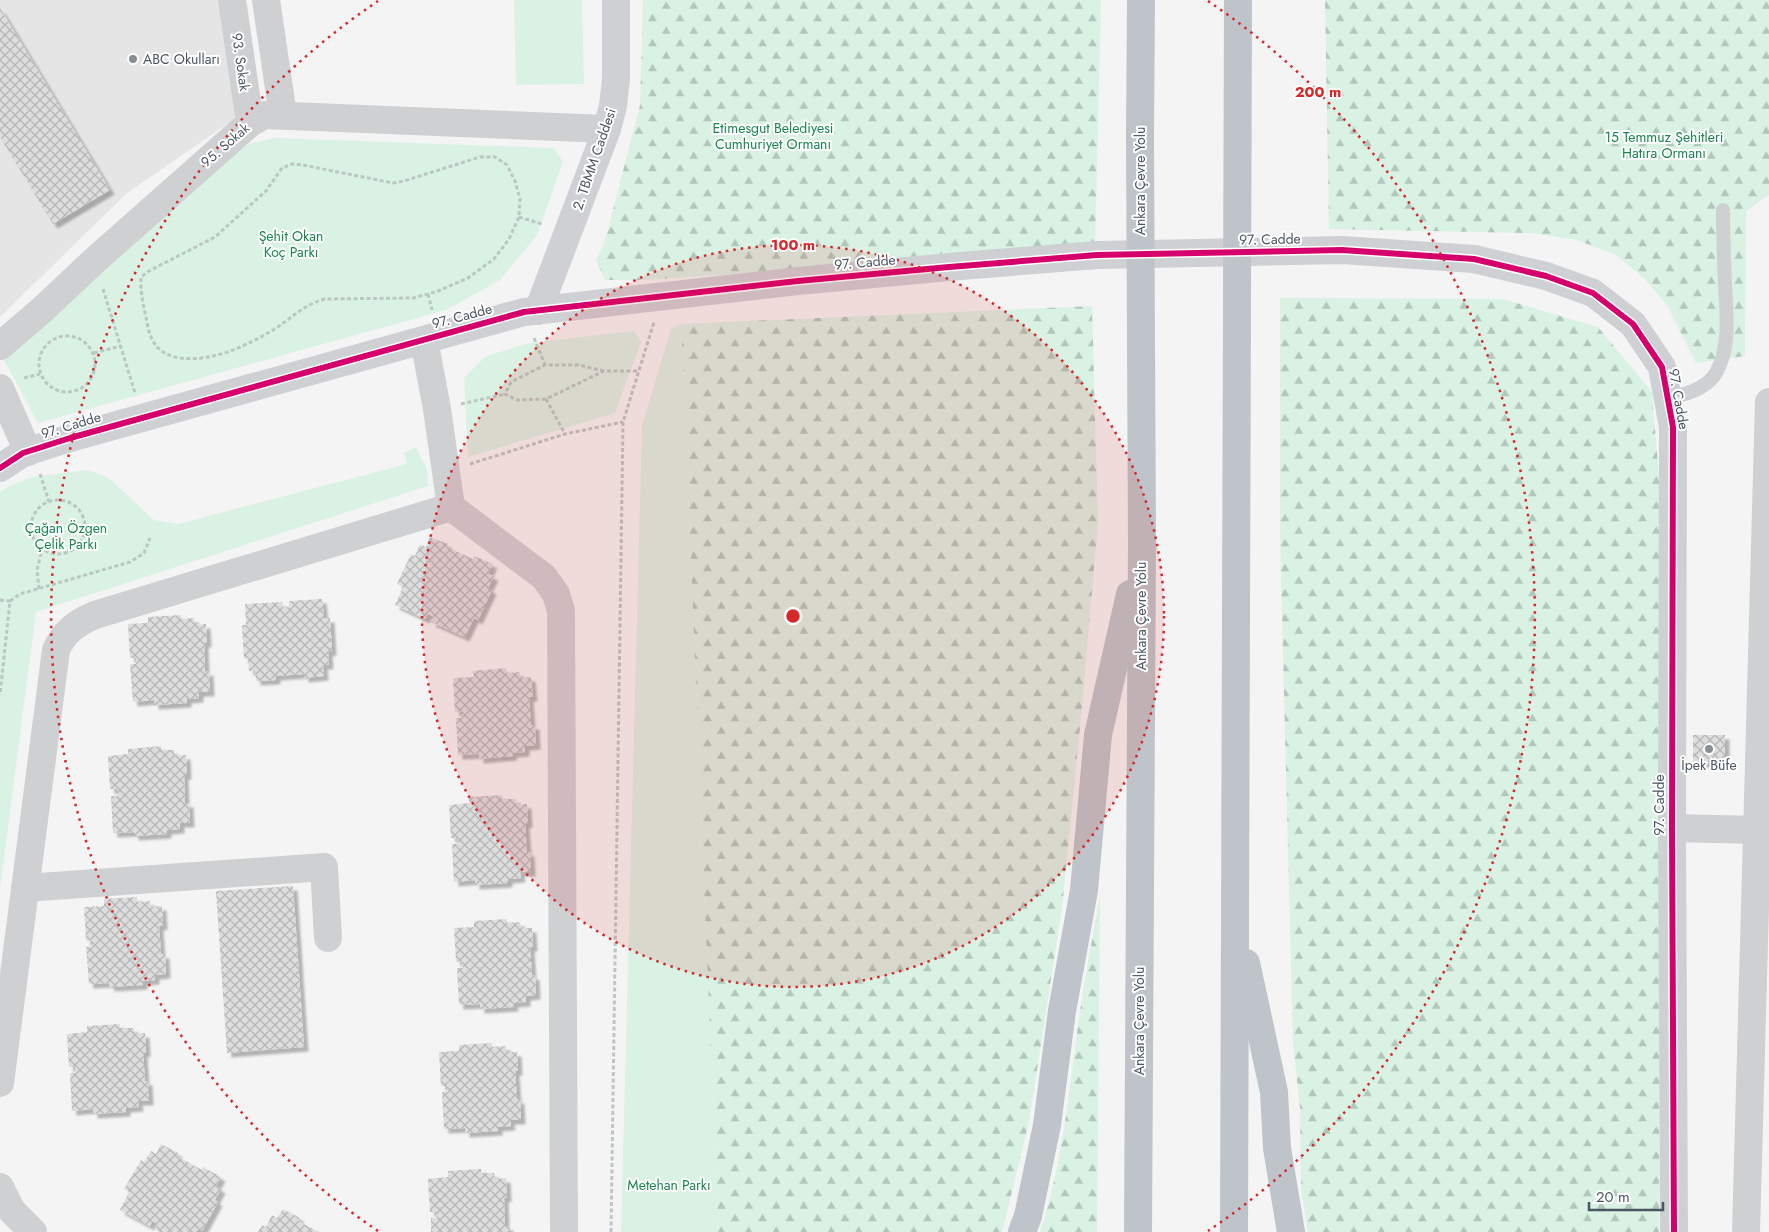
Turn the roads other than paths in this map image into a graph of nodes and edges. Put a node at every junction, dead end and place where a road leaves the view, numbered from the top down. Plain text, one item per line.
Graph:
1 (232, 0) edge
2 (266, 0) edge
3 (616, 0) edge
4 (1141, 0) edge
5 (1238, 0) edge
6 (283, 115) junction
7 (250, 123) junction
8 (606, 129) junction
9 (1723, 210) dead end
10 (538, 311) junction
11 (424, 340) junction
12 (0, 346) edge
13 (0, 388) edge
14 (1668, 398) junction
15 (1769, 402) edge
16 (17, 453) edge
17 (0, 468) edge
18 (451, 507) junction
19 (1142, 544) junction
20 (1672, 828) junction
21 (1757, 830) junction
22 (25, 888) junction
23 (1235, 913) junction
24 (328, 938) dead end
25 (0, 1083) edge
26 (0, 1187) edge
27 (33, 1232) edge
28 (564, 1232) edge
29 (1022, 1232) edge
30 (1138, 1232) edge
31 (1234, 1232) edge
32 (1291, 1232) edge
33 (1674, 1232) edge
34 (1746, 1232) edge

1 - 7 street, 93. Sokak
2 - 6 street
3 - 8 street, 2. TBMM Caddesi
4 - 19 highway, Ankara Çevre Yolu
5 - 23 highway
6 - 7 street, 95. Sokak
6 - 8 street, 95. Sokak
7 - 12 street, 95. Sokak
8 - 10 street, 2. TBMM Caddesi
9 - 14 lane
10 - 11 street, 97. Cadde
10 - 14 street, 97. Cadde
11 - 16 street, 97. Cadde
11 - 18 street
13 - 16 street
14 - 20 street, 97. Cadde
15 - 21 street
16 - 17 street, 97. Cadde
18 - 22 street
18 - 28 street
19 - 29 highway
19 - 30 highway, Ankara Çevre Yolu
20 - 21 street
20 - 33 street, 97. Cadde
21 - 34 street
22 - 24 street
22 - 25 street
23 - 31 highway
23 - 32 highway
26 - 27 street

